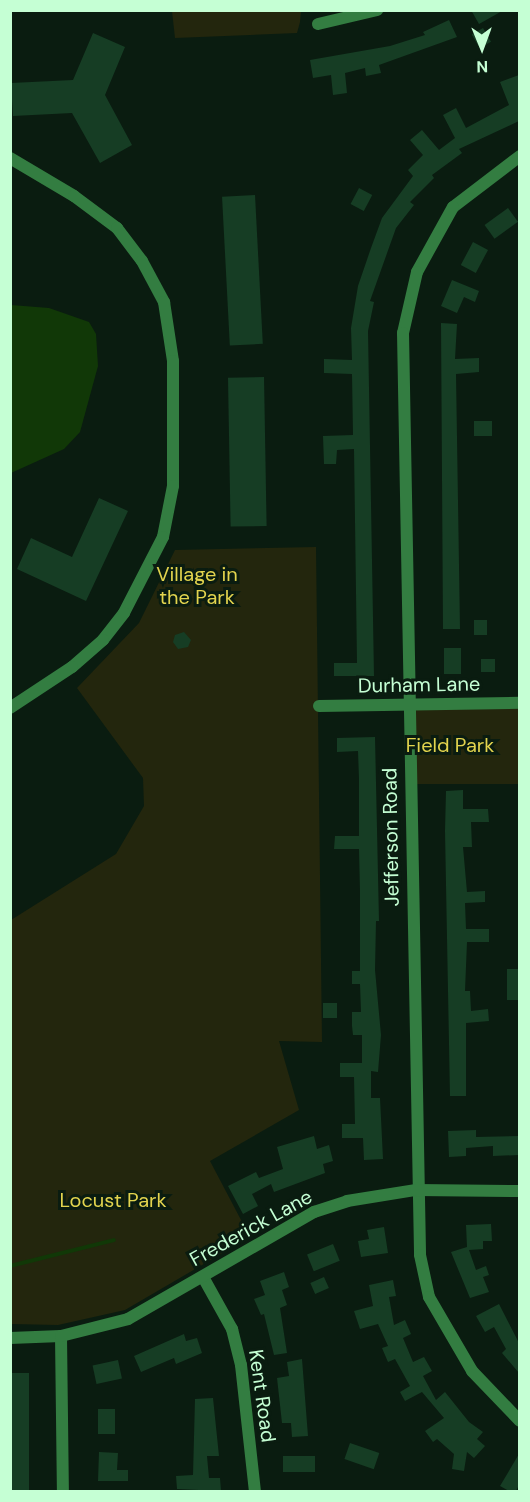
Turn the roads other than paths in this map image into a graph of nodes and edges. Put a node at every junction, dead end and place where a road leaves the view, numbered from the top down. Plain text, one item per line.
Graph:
1 (377, 10) edge
2 (318, 24) dead end
3 (519, 156) edge
4 (10, 158) edge
5 (519, 703) edge
6 (319, 706) dead end
7 (410, 706) junction
8 (10, 708) edge
9 (416, 1190) junction
10 (519, 1191) edge
11 (203, 1276) junction
12 (61, 1336) junction
13 (10, 1338) edge
14 (519, 1421) edge
15 (63, 1491) edge
16 (255, 1491) edge

1 - 2 street
3 - 7 street, Jefferson Road
4 - 8 street
5 - 7 street, Durham Lane
6 - 7 street, Durham Lane
7 - 9 street, Jefferson Road
9 - 10 street, Frederick Lane
9 - 11 street, Frederick Lane
9 - 14 street, Jefferson Road
11 - 12 street, Frederick Lane
11 - 16 street, Kent Road
12 - 13 street, Frederick Lane
12 - 15 street

